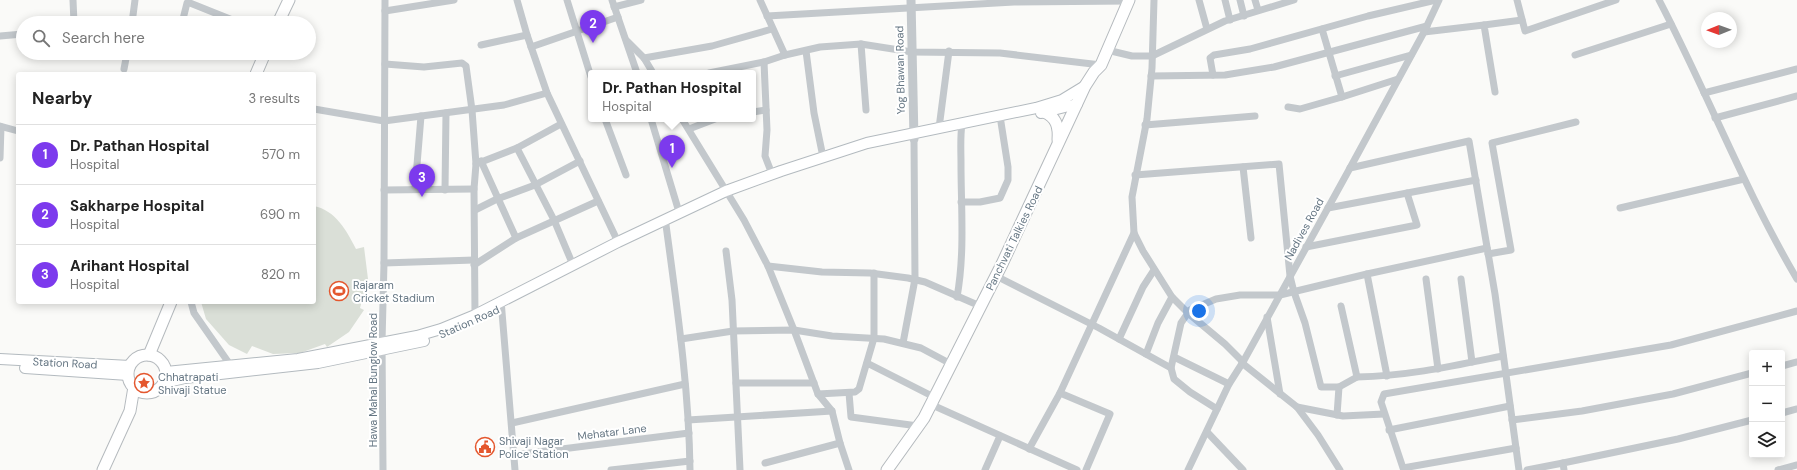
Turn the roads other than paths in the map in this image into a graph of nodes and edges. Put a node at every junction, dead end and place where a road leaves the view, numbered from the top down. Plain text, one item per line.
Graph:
1 (73, 0) edge
2 (135, 0) edge
3 (385, 0) edge
4 (454, 0) edge
5 (517, 0) edge
6 (567, 0) edge
7 (640, 0) edge
8 (760, 0) edge
9 (1074, 0) edge
10 (1129, 0) edge
11 (1154, 0) edge
12 (1199, 0) edge
13 (1225, 0) edge
14 (1240, 0) edge
15 (1255, 0) edge
16 (1291, 0) edge
17 (1438, 0) edge
18 (1518, 0) edge
19 (1616, 0) edge
20 (1658, 0) edge
21 (286, 1) edge
22 (911, 3) edge
23 (613, 4) edge
24 (385, 10) junction
25 (1258, 10) junction
26 (74, 16) edge
27 (133, 16) edge
28 (183, 16) edge
29 (223, 16) edge
30 (281, 16) edge
31 (618, 16) junction
32 (767, 16) junction
33 (1244, 16) junction
34 (1230, 20) junction
35 (1522, 20) junction
36 (1672, 24) junction
37 (1484, 25) junction
38 (772, 29) junction
39 (1207, 29) junction
40 (1322, 29) junction
41 (1425, 29) junction
42 (576, 30) junction
43 (16, 35) edge
44 (527, 35) junction
45 (0, 36) edge
46 (626, 40) junction
47 (861, 44) junction
48 (481, 45) dead end
49 (531, 46) junction
50 (1107, 50) junction
51 (806, 51) junction
52 (949, 51) junction
53 (912, 52) junction
54 (1328, 53) junction
55 (785, 55) junction
56 (1411, 55) junction
57 (1152, 56) junction
58 (1575, 56) dead end
59 (644, 58) junction
60 (126, 60) edge
61 (262, 60) edge
62 (764, 62) junction
63 (385, 64) junction
64 (1101, 65) junction
65 (124, 69) dead end
66 (1797, 69) edge
67 (589, 70) edge
68 (635, 70) edge
69 (651, 70) edge
70 (724, 70) edge
71 (257, 72) edge
72 (1213, 75) junction
73 (1151, 76) junction
74 (1335, 76) junction
75 (1398, 79) junction
76 (1085, 86) junction
77 (1495, 92) dead end
78 (547, 93) junction
79 (1704, 93) junction
80 (1797, 96) edge
81 (1342, 97) junction
82 (1077, 104) junction
83 (1288, 107) dead end
84 (316, 109) edge
85 (472, 110) junction
86 (766, 110) junction
87 (866, 110) dead end
88 (756, 112) edge
89 (1044, 112) junction
90 (446, 113) junction
91 (421, 116) junction
92 (1255, 116) dead end
93 (1716, 118) junction
94 (1000, 119) junction
95 (384, 121) junction
96 (606, 122) edge
97 (651, 122) edge
98 (684, 122) edge
99 (707, 122) edge
100 (1576, 122) dead end
101 (561, 124) junction
102 (1145, 125) junction
103 (0, 126) edge
104 (962, 126) junction
105 (940, 128) junction
106 (689, 129) junction
107 (16, 130) edge
108 (914, 136) junction
109 (1058, 145) junction
110 (517, 148) junction
111 (823, 157) junction
112 (0, 158) edge
113 (580, 160) junction
114 (479, 162) junction
115 (1243, 166) junction
116 (1350, 168) junction
117 (772, 174) junction
118 (626, 175) dead end
119 (1136, 175) junction
120 (1744, 179) junction
121 (1476, 180) junction
122 (535, 185) junction
123 (415, 189) junction
124 (474, 189) junction
125 (384, 190) junction
126 (446, 190) junction
127 (727, 193) junction
128 (1407, 193) junction
129 (497, 199) junction
130 (598, 201) junction
131 (961, 202) junction
132 (1328, 208) junction
133 (1620, 208) dead end
134 (475, 210) junction
135 (679, 212) junction
136 (554, 220) junction
137 (664, 223) junction
138 (1134, 233) junction
139 (516, 238) junction
140 (1251, 238) dead end
141 (618, 242) junction
142 (1306, 247) junction
143 (726, 251) dead end
144 (1488, 251) junction
145 (474, 262) junction
146 (384, 263) junction
147 (573, 265) junction
148 (768, 266) junction
149 (1154, 270) junction
150 (874, 273) junction
151 (1367, 274) junction
152 (996, 276) junction
153 (1290, 276) junction
154 (915, 279) junction
155 (1426, 279) dead end
156 (1461, 279) dead end
157 (1797, 279) edge
158 (1294, 292) junction
159 (1280, 295) junction
160 (957, 296) junction
161 (1172, 298) junction
162 (170, 304) edge
163 (192, 304) edge
164 (502, 304) junction
165 (980, 306) junction
166 (1341, 306) dead end
167 (1797, 311) edge
168 (1188, 313) junction
169 (475, 315) junction
170 (1268, 317) junction
171 (1091, 324) junction
172 (794, 330) junction
173 (733, 331) junction
174 (874, 338) junction
175 (681, 339) junction
176 (1119, 339) junction
177 (903, 343) junction
178 (382, 345) junction
179 (1146, 354) junction
180 (149, 355) junction
181 (1503, 356) junction
182 (1174, 357) junction
183 (0, 359) edge
184 (1243, 362) junction
185 (1472, 362) junction
186 (1797, 362) edge
187 (867, 363) junction
188 (951, 364) junction
189 (1785, 365) edge
190 (0, 366) edge
191 (231, 366) junction
192 (1171, 368) junction
193 (1438, 369) junction
194 (129, 371) junction
195 (166, 372) junction
196 (1505, 372) junction
197 (1749, 374) edge
198 (1387, 376) junction
199 (1357, 377) junction
200 (163, 383) junction
201 (814, 383) junction
202 (685, 384) junction
203 (736, 384) junction
204 (1229, 384) junction
205 (134, 387) junction
206 (1339, 387) junction
207 (148, 392) junction
208 (849, 393) junction
209 (1060, 393) junction
210 (818, 394) junction
211 (1280, 394) junction
212 (932, 400) junction
213 (1510, 406) junction
214 (1297, 407) junction
215 (1218, 409) junction
216 (1797, 409) edge
217 (130, 411) junction
218 (832, 411) junction
219 (1785, 412) edge
220 (1384, 414) junction
221 (1337, 415) junction
222 (739, 417) junction
223 (688, 420) junction
224 (1512, 420) junction
225 (1749, 421) edge
226 (512, 423) junction
227 (918, 426) junction
228 (1389, 430) junction
229 (1207, 432) junction
230 (689, 433) junction
231 (1000, 436) junction
232 (840, 443) junction
233 (1516, 448) junction
234 (1029, 449) junction
235 (514, 455) junction
236 (690, 461) junction
237 (765, 463) dead end
238 (1402, 465) junction
239 (1797, 465) edge
240 (1564, 466) edge
241 (103, 470) edge
242 (383, 470) edge
243 (515, 470) edge
244 (611, 470) edge
245 (690, 470) edge
246 (740, 470) edge
247 (849, 470) edge
248 (887, 470) edge
249 (985, 470) edge
250 (1077, 470) edge
251 (1086, 470) edge
252 (1188, 470) edge
253 (1243, 470) edge
254 (1340, 470) edge
255 (1396, 470) edge
256 (1519, 470) edge
257 (1527, 470) edge
258 (1778, 470) edge

1 - 26 street
2 - 27 street
3 - 24 street
4 - 24 street
5 - 44 street
6 - 42 street
7 - 23 street
8 - 32 street
9 - 10 street
9 - 22 street
10 - 50 main road, Panchvati Talkies Road
11 - 57 street
12 - 39 street
13 - 34 street
14 - 33 street
15 - 25 street
16 - 25 street
17 - 40 street
17 - 41 street, Nadives Road
18 - 35 street
19 - 35 street
20 - 36 street
21 - 30 main road
22 - 32 street
22 - 53 street, Yog Bhawan Road
23 - 31 street
24 - 63 street
25 - 33 street
28 - 29 street
31 - 42 street
31 - 46 street
32 - 38 street
33 - 34 street
34 - 39 street
35 - 37 street
36 - 58 street
36 - 79 street
37 - 41 street
37 - 77 street
38 - 55 street
38 - 59 street
39 - 57 street
40 - 54 street
40 - 72 street
41 - 54 street
41 - 56 street, Nadives Road
42 - 49 street
42 - 67 street
43 - 45 street
44 - 48 street
44 - 49 street
46 - 59 street
46 - 68 street
47 - 51 street
47 - 53 street
47 - 87 street
49 - 78 street
50 - 57 street
50 - 64 main road, Panchvati Talkies Road
51 - 55 street
51 - 111 street
52 - 53 street
52 - 64 street
52 - 105 street
53 - 108 street, Yog Bhawan Road
54 - 72 street
54 - 74 street
55 - 62 street
56 - 74 street
56 - 75 street, Nadives Road
57 - 73 street
59 - 69 street
60 - 65 street
61 - 71 main road
62 - 70 street
62 - 86 street
63 - 85 street
63 - 95 street
64 - 76 main road, Panchvati Talkies Road
66 - 79 street
72 - 73 street
73 - 102 street
74 - 81 street
75 - 81 street
75 - 116 street, Nadives Road
76 - 82 main road, Panchvati Talkies Road
76 - 94 main road
78 - 85 street
78 - 101 street
79 - 93 street
80 - 93 street
81 - 83 street
82 - 89 main road
82 - 109 main road, Panchvati Talkies Road
84 - 95 street
85 - 90 street
85 - 114 street
86 - 88 street
86 - 117 street
89 - 94 main road
89 - 109 main road
90 - 91 street
90 - 126 street
91 - 95 street
91 - 123 street
92 - 102 street
93 - 120 street
94 - 104 main road
94 - 131 street
95 - 125 street, Hawa Mahal Bunglow Road
96 - 118 street
97 - 135 street
98 - 106 street
99 - 106 street
100 - 144 street
101 - 110 street
101 - 113 street
102 - 119 street
103 - 107 street
103 - 112 street
104 - 105 main road
104 - 108 main road
104 - 131 street
105 - 108 main road
106 - 127 street
108 - 111 main road
108 - 127 main road
108 - 154 street
109 - 152 main road, Panchvati Talkies Road
110 - 114 street
110 - 122 street
111 - 117 main road
113 - 122 street
113 - 130 street
114 - 124 street
114 - 129 street
115 - 119 street
115 - 140 street
115 - 153 street
116 - 121 street
116 - 132 street, Nadives Road
117 - 127 main road
119 - 138 street
120 - 133 street
120 - 157 street
121 - 128 street
121 - 144 street
122 - 129 street
122 - 136 street
123 - 125 street
123 - 126 street
124 - 126 street
124 - 134 street
125 - 146 street, Hawa Mahal Bunglow Road
127 - 135 main road, Station Road
127 - 137 main road, Station Road
127 - 148 street
128 - 132 street
128 - 142 street
129 - 134 street
129 - 139 street
130 - 136 street
130 - 141 street
131 - 160 street
132 - 142 street, Nadives Road
134 - 145 street
135 - 137 main road, Station Road
136 - 139 street
136 - 147 street
137 - 141 main road, Station Road
137 - 164 main road, Station Road
137 - 175 street
138 - 149 street
138 - 171 street
139 - 145 street
141 - 147 main road, Station Road
142 - 153 street, Nadives Road
143 - 173 street
144 - 151 street
144 - 181 street
145 - 146 street
145 - 169 street
146 - 178 street, Hawa Mahal Bunglow Road
147 - 164 main road, Station Road
148 - 150 street
148 - 172 street
149 - 161 street
149 - 176 street
150 - 154 street
150 - 174 street
151 - 158 street
151 - 198 street
152 - 165 main road, Panchvati Talkies Road
152 - 171 street
153 - 158 street
153 - 159 street, Nadives Road
154 - 160 street
154 - 177 street
155 - 193 street
156 - 185 street
158 - 159 street
158 - 206 street
159 - 168 street
159 - 170 street, Nadives Road
160 - 165 street
161 - 168 street
161 - 179 street
162 - 180 main road
163 - 191 street
164 - 169 main road, Station Road
164 - 178 main road, Station Road
164 - 226 street
165 - 188 main road, Panchvati Talkies Road
166 - 199 street
167 - 196 street
168 - 182 street
168 - 184 street
169 - 178 main road, Station Road
170 - 184 street, Nadives Road
170 - 211 street
171 - 176 street
171 - 209 street
172 - 173 street
172 - 174 street
172 - 201 street
173 - 175 street
173 - 203 street
174 - 177 street
174 - 187 street
175 - 202 street
176 - 179 street
177 - 188 street
178 - 191 main road, Station Road
178 - 200 main road, Station Road
178 - 242 street, Hawa Mahal Bunglow Road
179 - 192 street
180 - 194 main road
180 - 195 main road
181 - 185 street
181 - 196 street
182 - 192 street
182 - 204 street
183 - 194 main road, Station Road
184 - 204 street, Nadives Road
184 - 211 street
185 - 193 street
186 - 189 street
187 - 208 street
187 - 212 street
188 - 212 main road, Panchvati Talkies Road
190 - 194 main road, Station Road
191 - 195 main road, Station Road
192 - 215 street
193 - 198 street
194 - 205 main road
195 - 200 main road
196 - 213 street
196 - 220 street
197 - 224 street
198 - 199 street
199 - 206 street
200 - 207 main road
201 - 203 street
201 - 210 street
202 - 223 street
202 - 226 street
203 - 222 street
204 - 215 street, Nadives Road
205 - 207 main road
205 - 217 main road
206 - 221 street
207 - 217 main road
208 - 210 street
208 - 227 street
209 - 234 street
209 - 251 street
210 - 218 street
211 - 214 street
212 - 227 main road, Panchvati Talkies Road
212 - 231 street
213 - 224 street
213 - 228 street
214 - 221 street
214 - 254 street
215 - 229 street, Nadives Road
216 - 219 street
217 - 241 main road
218 - 222 street
218 - 232 street
220 - 221 street
220 - 228 street
222 - 223 street
222 - 246 street
223 - 230 street
224 - 233 street
225 - 240 street
226 - 235 street
227 - 248 main road, Panchvati Talkies Road
228 - 238 street
229 - 252 street, Nadives Road
229 - 253 street
230 - 235 street, Mehatar Lane
230 - 236 street
231 - 234 street
231 - 249 street
232 - 237 street
232 - 247 street
233 - 238 street
233 - 256 street
234 - 250 street
235 - 243 street
236 - 244 street
236 - 245 street
238 - 255 street
239 - 258 street
240 - 257 street

